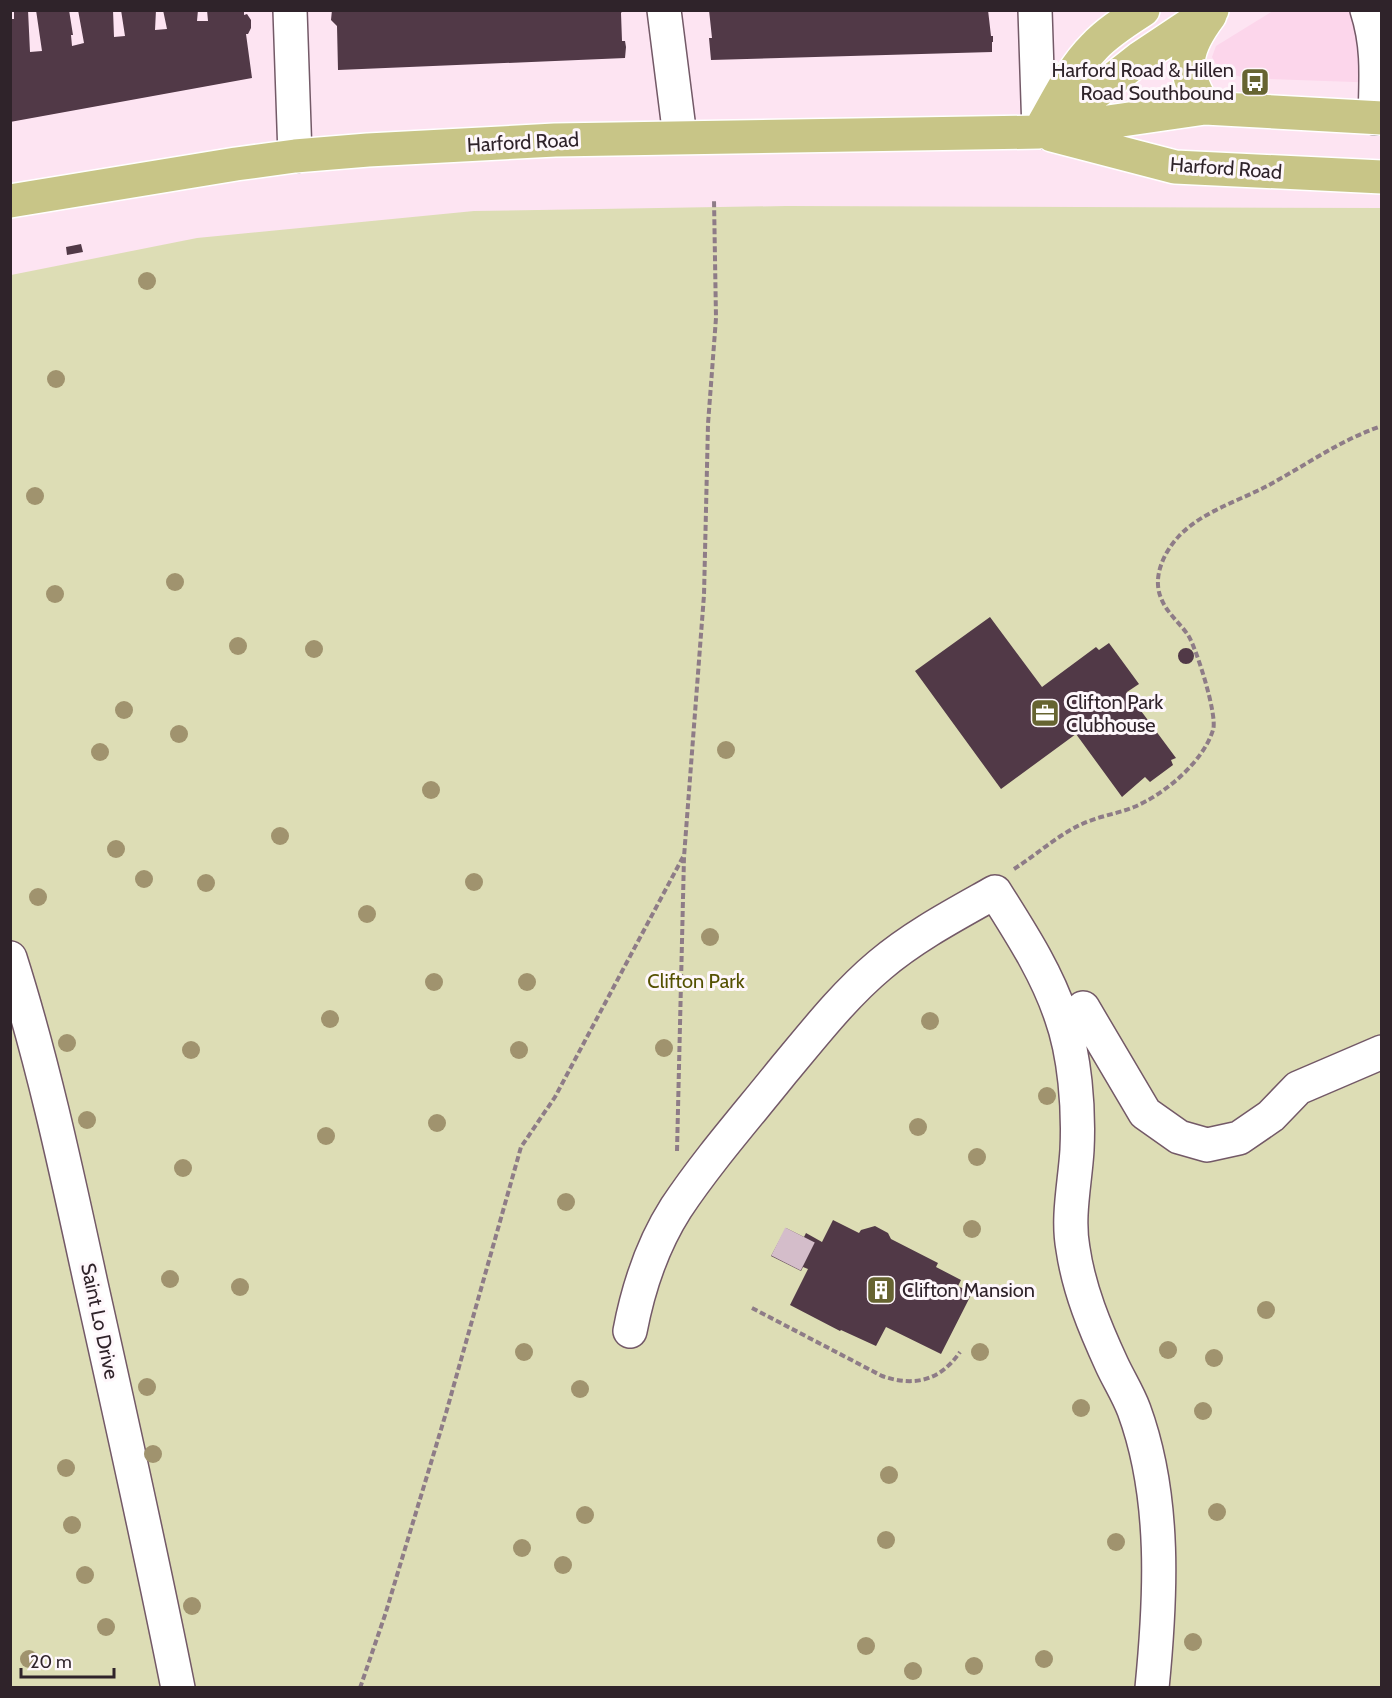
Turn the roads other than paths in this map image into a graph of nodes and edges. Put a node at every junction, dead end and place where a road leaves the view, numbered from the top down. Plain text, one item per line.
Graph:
1 (290, 10) edge
2 (664, 10) edge
3 (1035, 10) edge
4 (1143, 10) edge
5 (1213, 10) edge
6 (1367, 10) edge
7 (1205, 108) junction
8 (1378, 118) edge
9 (1039, 132) junction
10 (680, 137) junction
11 (295, 156) junction
12 (1382, 177) edge
13 (10, 201) edge
14 (10, 958) edge
15 (1083, 1008) dead end
16 (1382, 1052) edge
17 (630, 1331) dead end
18 (178, 1688) edge
19 (1152, 1688) edge

1 - 11 street
2 - 10 street
3 - 9 street
4 - 9 main road
5 - 7 main road
5 - 9 main road
6 - 8 street
7 - 8 main road, Harford Road
7 - 9 main road, Harford Road
9 - 10 main road, Harford Road
9 - 12 main road, Harford Road
10 - 11 main road, Harford Road
11 - 13 main road, Harford Road
14 - 18 street, Saint Lo Drive
15 - 16 street
17 - 19 street

